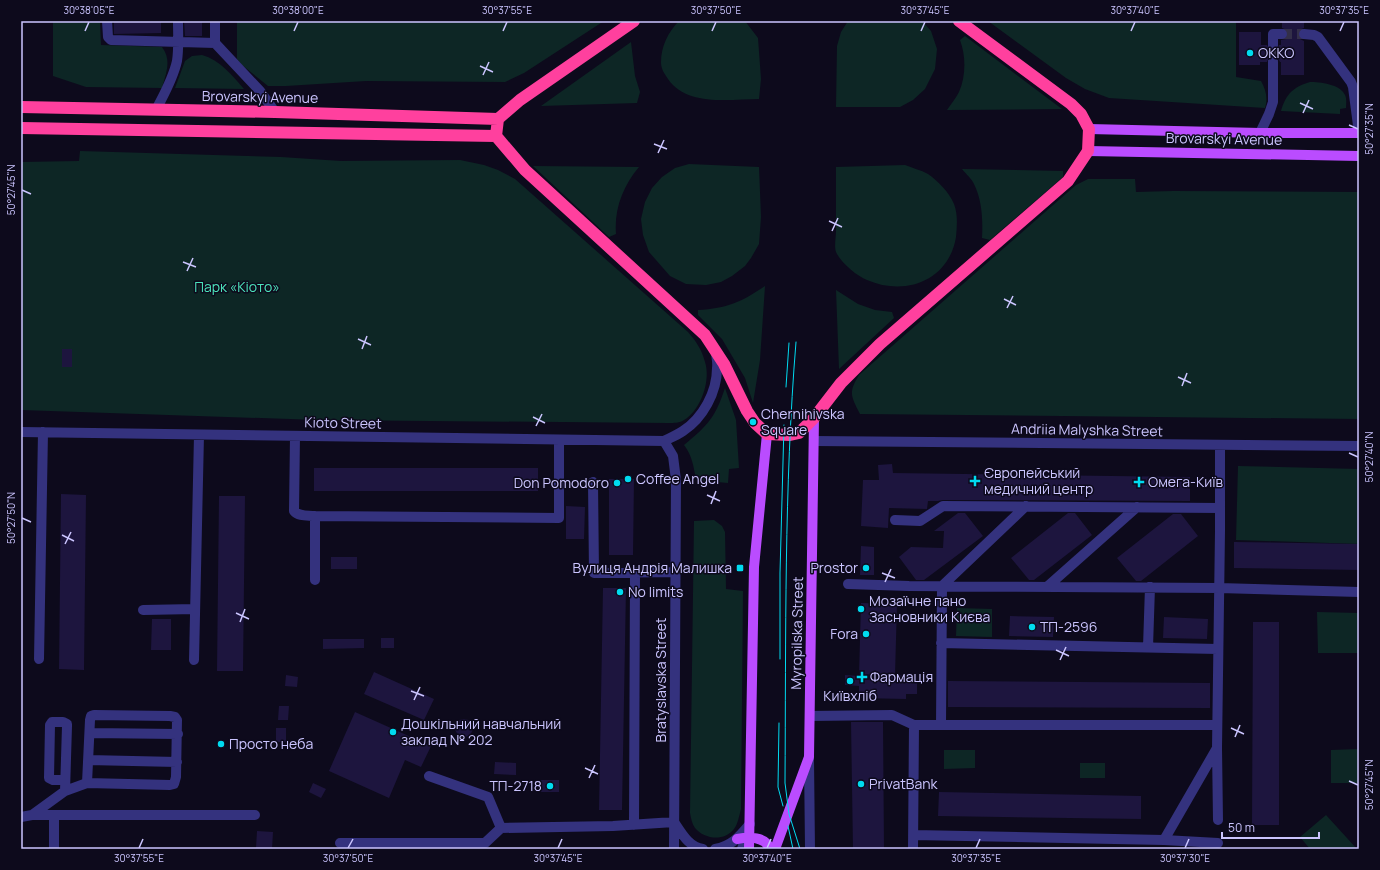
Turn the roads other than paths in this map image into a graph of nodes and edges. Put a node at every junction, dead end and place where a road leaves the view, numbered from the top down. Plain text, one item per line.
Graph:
1 (107, 21) edge
2 (178, 21) edge
3 (215, 21) edge
4 (634, 21) edge
5 (959, 21) edge
6 (1282, 34) dead end
7 (1304, 34) tunnel mouth
8 (178, 43) junction
9 (215, 43) junction
10 (1272, 45) tunnel mouth
11 (1273, 62) tunnel mouth
12 (21, 107) edge
13 (156, 110) junction
14 (275, 112) junction
15 (498, 119) junction
16 (21, 128) edge
17 (1089, 129) junction
18 (1260, 133) junction
19 (1359, 133) edge
20 (496, 136) junction
21 (1088, 151) junction
22 (1359, 156) edge
23 (716, 350) junction
24 (814, 418) junction
25 (21, 432) edge
26 (43, 432) junction
27 (767, 434) junction
28 (199, 435) junction
29 (295, 436) junction
30 (559, 440) junction
31 (664, 441) junction
32 (814, 441) junction
33 (1220, 445) junction
34 (1359, 446) edge
35 (593, 482) dead end
36 (1026, 506) junction
37 (1136, 508) junction
38 (1220, 508) junction
39 (315, 516) junction
40 (895, 520) dead end
41 (635, 572) junction
42 (675, 572) junction
43 (315, 580) dead end
44 (848, 584) dead end
45 (942, 586) junction
46 (1048, 586) junction
47 (1150, 587) junction
48 (1219, 588) junction
49 (1359, 592) edge
50 (143, 610) dead end
51 (195, 610) junction
52 (941, 643) junction
53 (1148, 647) junction
54 (1218, 648) junction
55 (39, 659) dead end
56 (194, 660) dead end
57 (810, 716) junction
58 (914, 725) junction
59 (941, 725) junction
60 (1217, 725) junction
61 (90, 733) junction
62 (178, 734) junction
63 (1217, 748) junction
64 (809, 757) junction
65 (88, 760) junction
66 (177, 762) junction
67 (429, 776) dead end
68 (65, 780) junction
69 (87, 783) junction
70 (65, 791) junction
71 (32, 815) junction
72 (54, 815) junction
73 (255, 815) dead end
74 (21, 817) edge
75 (1218, 820) dead end
76 (674, 822) junction
77 (634, 825) junction
78 (501, 828) junction
79 (913, 835) junction
80 (743, 838) junction
81 (340, 843) dead end
82 (1168, 843) edge
83 (1218, 843) dead end
84 (419, 846) edge
85 (485, 846) edge
86 (54, 849) edge
87 (674, 849) edge
88 (703, 849) edge
89 (715, 849) edge
90 (742, 849) edge
91 (749, 849) edge
92 (770, 849) edge
93 (775, 849) edge
94 (810, 849) edge
95 (913, 849) edge

1 - 8 street
2 - 8 street
3 - 9 street
4 - 15 highway
5 - 17 highway
6 - 10 street
7 - 19 street
8 - 9 street
8 - 13 street
9 - 14 street
11 - 18 street
12 - 13 highway, Brovarskyi Avenue
13 - 14 highway, Brovarskyi Avenue
14 - 15 highway, Brovarskyi Avenue
15 - 20 highway
16 - 20 highway
17 - 18 main road, Brovarskyi Avenue
17 - 21 highway
18 - 19 main road, Brovarskyi Avenue
20 - 23 highway
21 - 22 main road, Brovarskyi Avenue
21 - 24 highway
23 - 27 highway
23 - 31 street
24 - 27 highway
24 - 32 main road, Myropilska Street
25 - 26 street, Kioto Street
26 - 28 street, Kioto Street
26 - 55 street
27 - 80 main road
28 - 29 street, Kioto Street
28 - 51 street
29 - 30 street, Kioto Street
29 - 39 street
30 - 31 street, Kioto Street
30 - 39 street
31 - 42 street, Bratyslavska Street
32 - 33 street, Andriia Malyshka Street
32 - 57 main road, Myropilska Street
33 - 34 street, Andriia Malyshka Street
33 - 38 street
35 - 41 street
36 - 37 street
36 - 40 street
36 - 45 street
37 - 38 street
37 - 46 street
38 - 48 street
39 - 43 street
41 - 42 street
41 - 77 street
42 - 76 street, Bratyslavska Street
44 - 45 street
45 - 46 street
45 - 52 street
46 - 47 street
47 - 48 street
47 - 53 street
48 - 49 street
48 - 54 street
50 - 51 street
51 - 56 street
52 - 53 street
52 - 59 street
53 - 54 street
54 - 60 street
57 - 58 street
57 - 64 main road, Myropilska Street
58 - 59 street
58 - 79 street
59 - 60 street
60 - 63 street
61 - 62 street
61 - 62 street
61 - 65 street
62 - 66 street
63 - 75 street
63 - 82 street
64 - 93 main road
64 - 94 street, Myropilska Street
65 - 66 street
65 - 69 street
66 - 69 street
67 - 78 street
68 - 68 street
68 - 70 street
69 - 70 street
70 - 71 street
71 - 72 street
71 - 74 street
72 - 73 street
72 - 86 street
76 - 77 street
76 - 87 street, Bratyslavska Street
76 - 88 street
77 - 78 street
78 - 85 street
79 - 82 street
79 - 95 street
80 - 89 street
80 - 90 street
80 - 91 main road
80 - 92 main road
81 - 84 street
82 - 83 street
84 - 85 street

